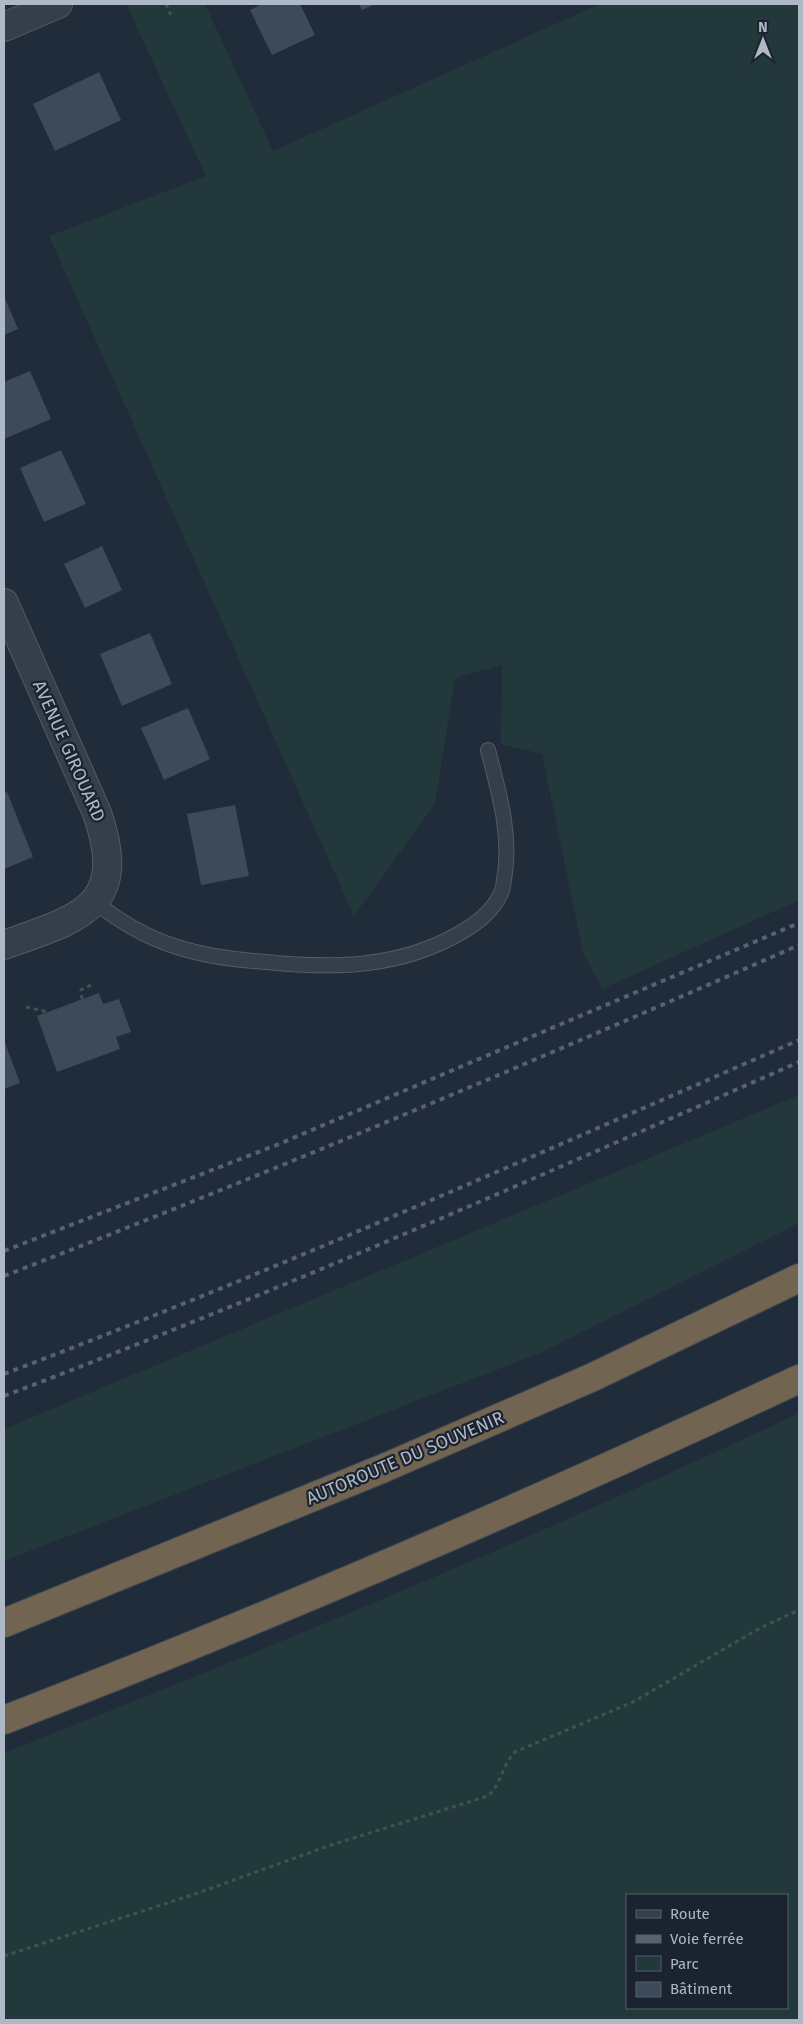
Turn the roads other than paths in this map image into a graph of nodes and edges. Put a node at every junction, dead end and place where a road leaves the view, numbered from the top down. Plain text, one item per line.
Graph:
1 (58, 4) edge
2 (4, 27) edge
3 (4, 603) edge
4 (488, 750) dead end
5 (95, 902) junction
6 (4, 945) edge
7 (799, 1278) edge
8 (799, 1379) edge
9 (4, 1623) edge
10 (4, 1720) edge

1 - 2 street
3 - 5 street, AVENUE GIROUARD
4 - 5 lane
5 - 6 street
7 - 9 highway, AUTOROUTE DU SOUVENIR
8 - 10 highway

